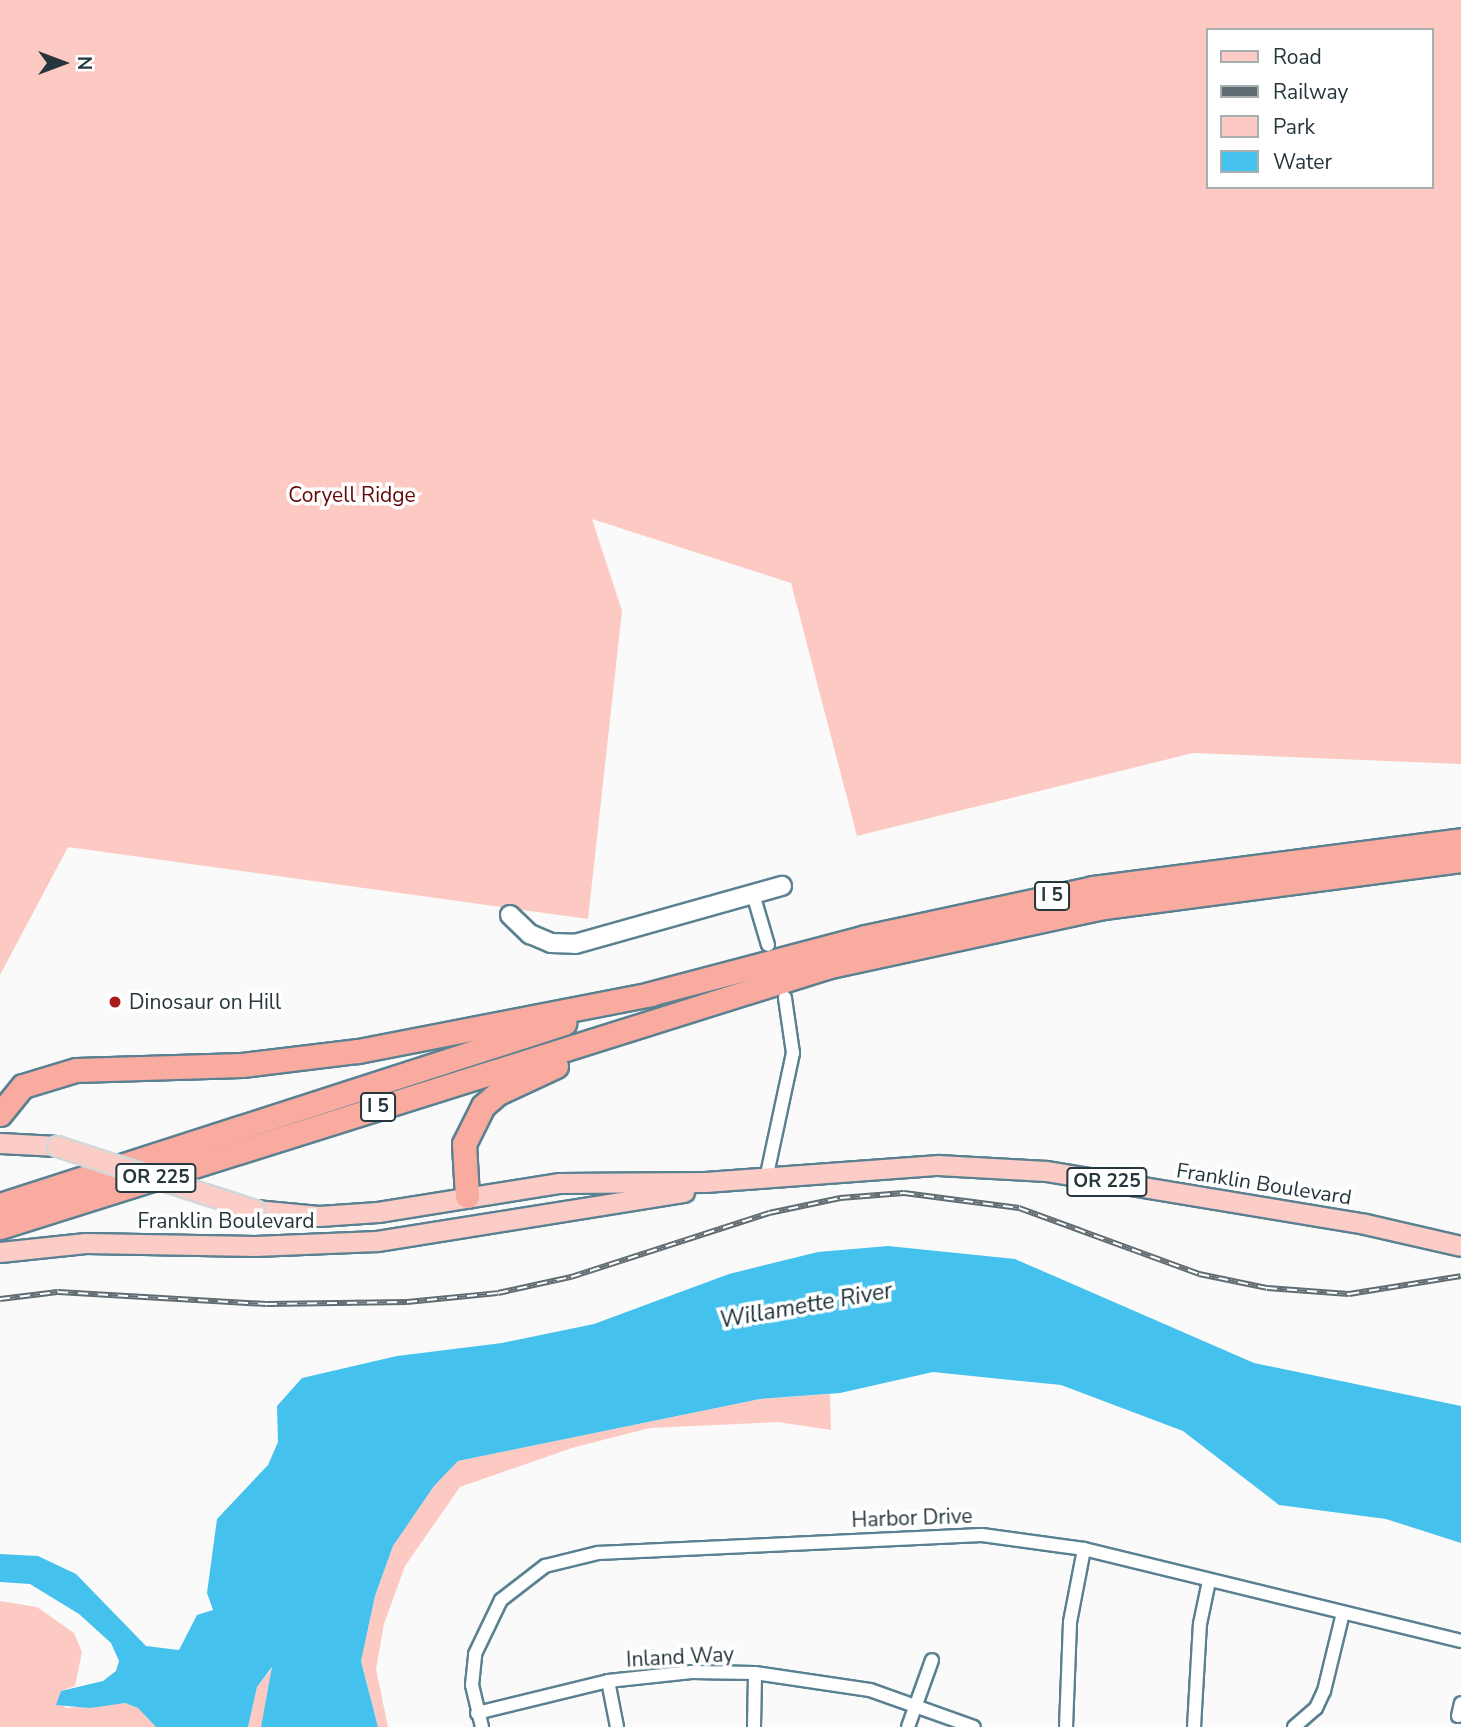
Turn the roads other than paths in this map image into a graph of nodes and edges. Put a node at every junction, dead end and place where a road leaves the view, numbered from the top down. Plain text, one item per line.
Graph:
1 (1461, 840) edge
2 (1461, 860) edge
3 (782, 886) dead end
4 (753, 894) junction
5 (510, 915) dead end
6 (768, 945) dead end
7 (756, 988) junction
8 (650, 994) junction
9 (785, 998) dead end
10 (0, 1114) edge
11 (0, 1143) edge
12 (766, 1179) junction
13 (467, 1196) junction
14 (0, 1205) edge
15 (0, 1227) edge
16 (452, 1230) junction
17 (1453, 1244) edge
18 (0, 1252) edge
19 (1084, 1549) junction
20 (1209, 1581) junction
21 (1343, 1613) junction
22 (1461, 1641) edge
23 (932, 1660) dead end
24 (754, 1673) junction
25 (608, 1681) junction
26 (916, 1706) junction
27 (477, 1713) junction
28 (482, 1727) edge
29 (617, 1727) edge
30 (754, 1727) edge
31 (908, 1727) edge
32 (974, 1727) edge
33 (1066, 1727) edge
34 (1194, 1727) edge
35 (1294, 1727) edge

1 - 8 highway, I 5
2 - 7 highway, I 5
3 - 4 street
4 - 5 street
4 - 6 street
7 - 13 highway
7 - 15 highway, I 5
8 - 10 highway
8 - 14 highway, I 5
9 - 12 street
11 - 13 main road, OR 225, bridge
12 - 13 main road, Franklin Boulevard / OR 225
12 - 16 main road, Franklin Boulevard
12 - 17 main road, Franklin Boulevard / OR 225
13 - 16 main road
16 - 18 main road, Franklin Boulevard
19 - 20 street, Harbor Drive
19 - 27 street, Harbor Drive
19 - 33 street
20 - 21 street, Harbor Drive
20 - 34 street
21 - 22 street, Harbor Drive
21 - 35 street
23 - 26 street
24 - 25 street, Inland Way
24 - 26 street, Inland Way
24 - 30 street, Inland Way
25 - 27 street, Inland Way
25 - 29 street, Inland Way
26 - 31 street
26 - 32 street, Inland Way
27 - 28 street, Harbor Drive

